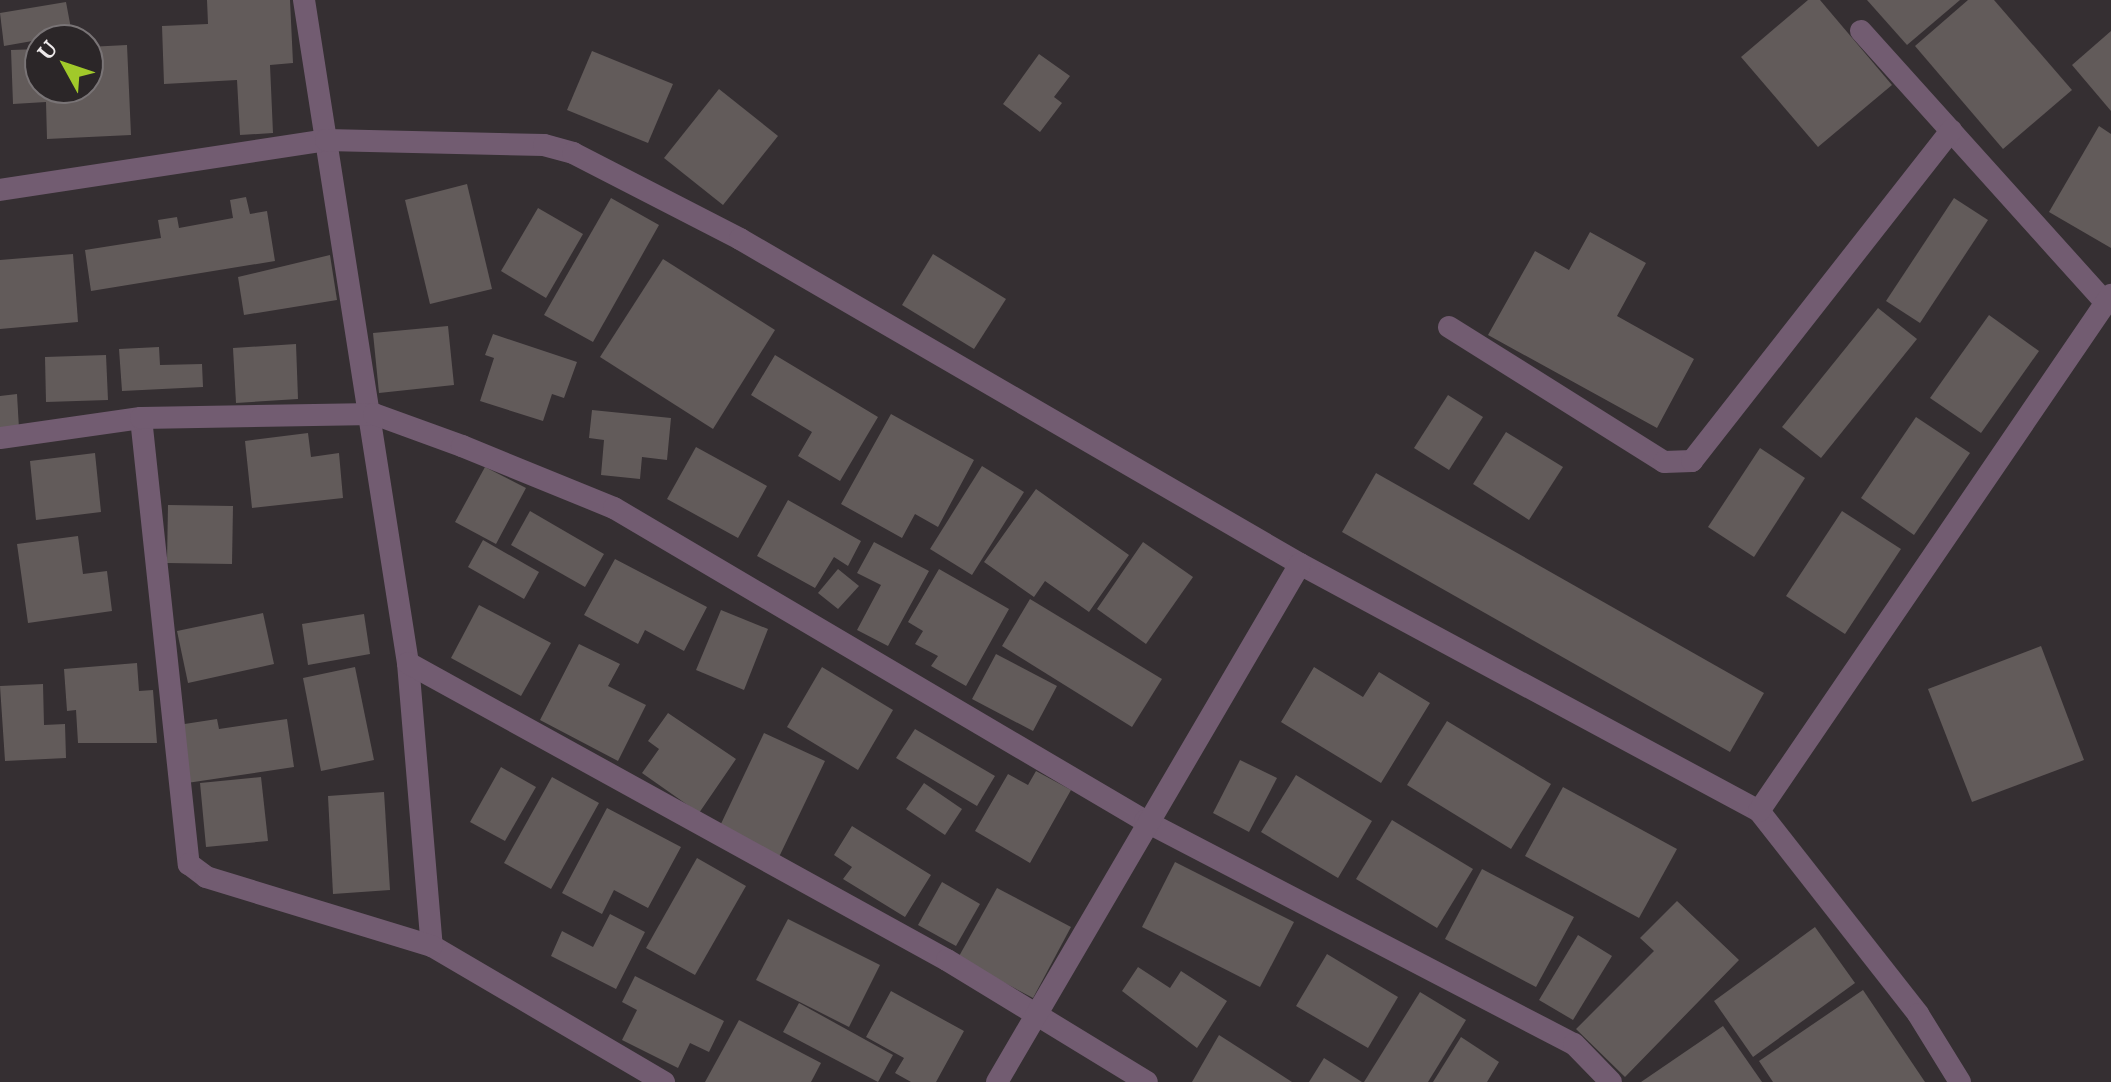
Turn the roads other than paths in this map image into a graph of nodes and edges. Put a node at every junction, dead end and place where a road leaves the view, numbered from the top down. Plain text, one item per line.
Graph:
1 (304, 0) edge
2 (1861, 31) dead end
3 (1951, 131) junction
4 (326, 140) junction
5 (0, 190) edge
6 (2109, 299) edge
7 (1449, 327) dead end
8 (374, 414) junction
9 (141, 418) junction
10 (0, 438) edge
11 (1300, 564) junction
12 (408, 663) junction
13 (1759, 811) junction
14 (1145, 821) junction
15 (432, 946) junction
16 (1035, 1014) junction
17 (664, 1082) edge
18 (997, 1082) edge
19 (1147, 1082) edge
20 (1611, 1082) edge
21 (1960, 1082) edge

1 - 4 street
2 - 3 street
3 - 6 street
3 - 7 street
4 - 5 street
4 - 8 street
4 - 11 street
6 - 13 street
8 - 9 street
8 - 12 street
8 - 14 street
9 - 10 street
9 - 15 street
11 - 13 street
11 - 14 street
12 - 15 street
12 - 16 street
13 - 21 street
14 - 16 street
14 - 20 street
15 - 17 street
16 - 18 street
16 - 19 street

